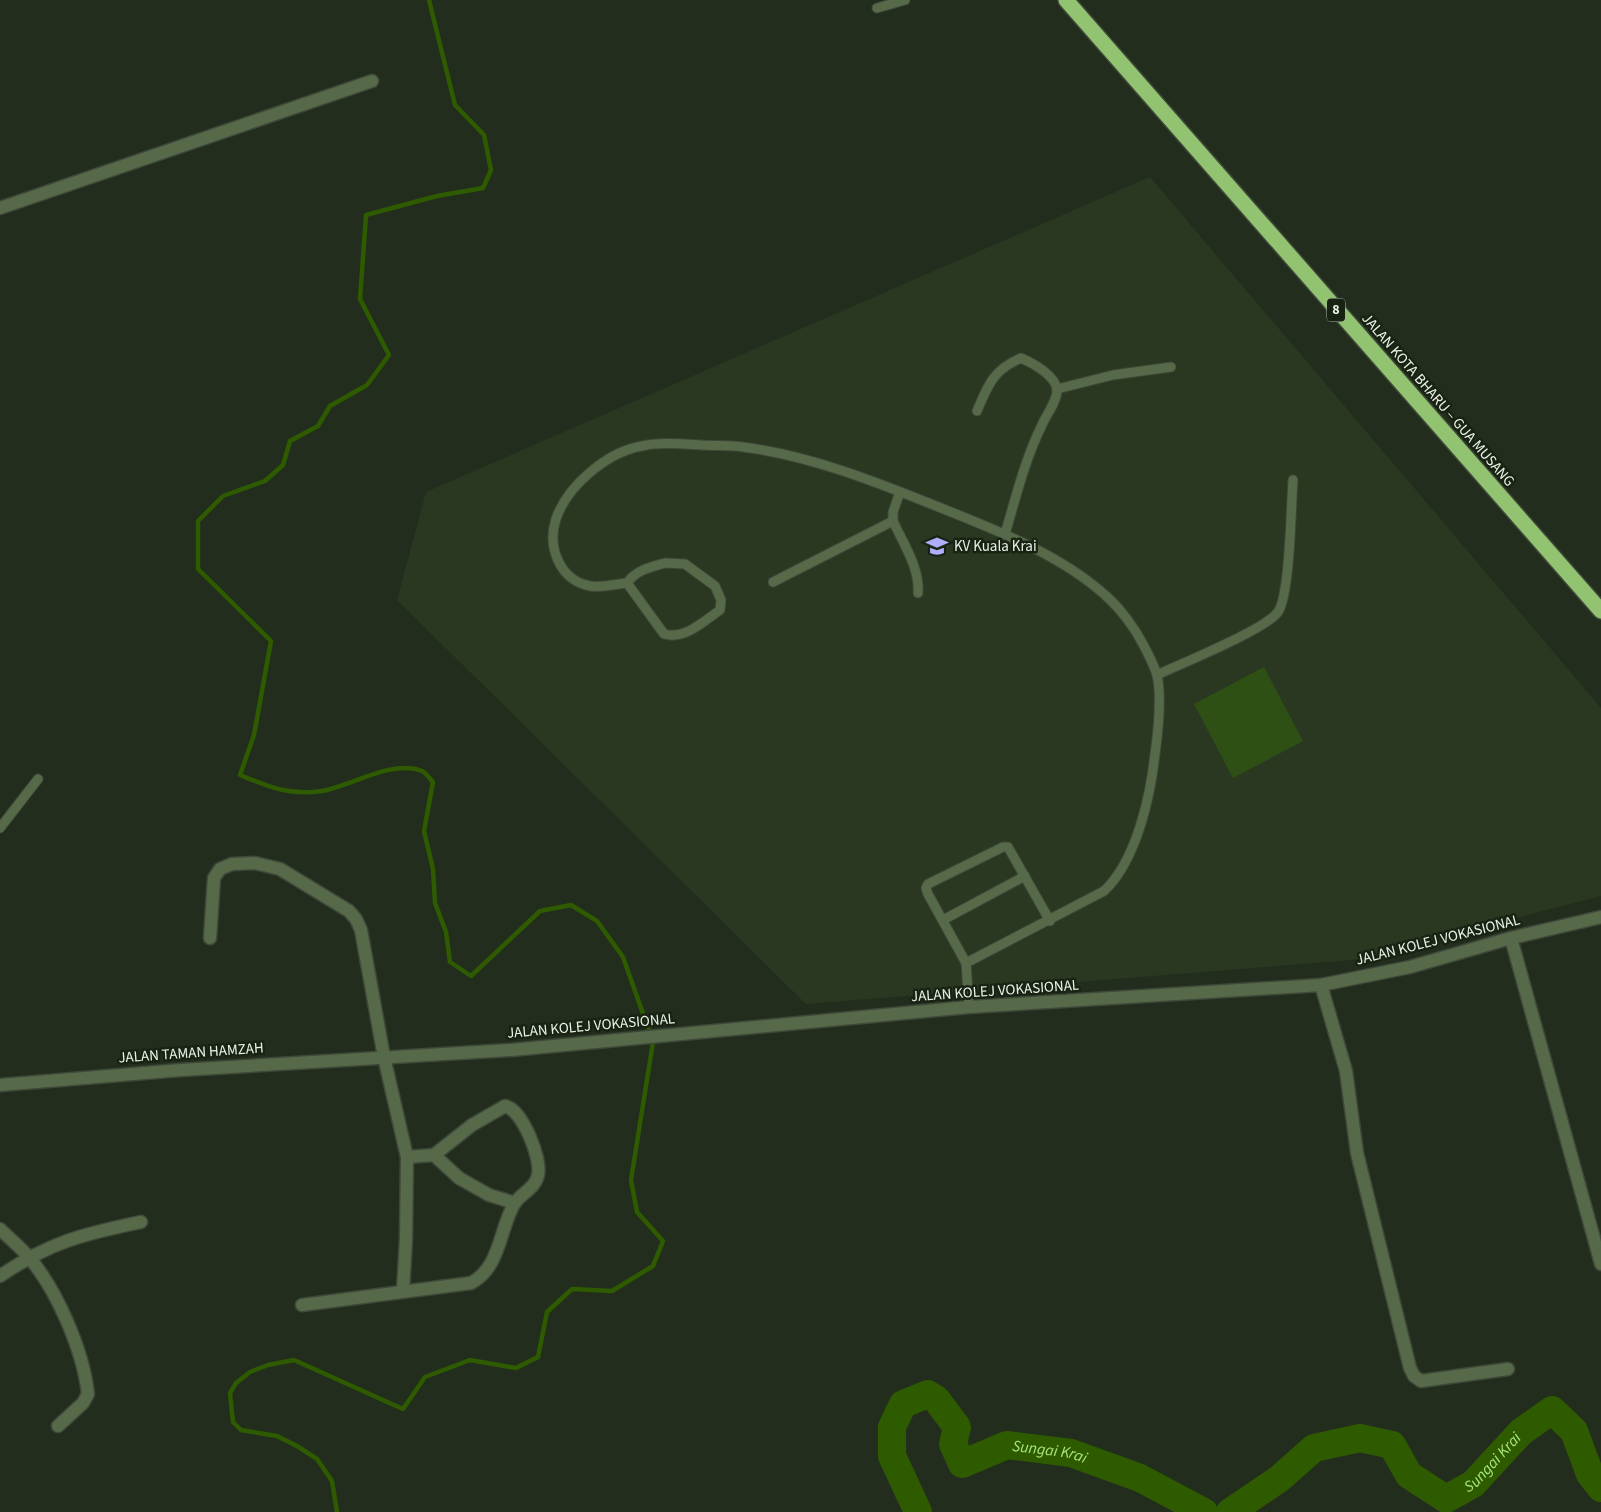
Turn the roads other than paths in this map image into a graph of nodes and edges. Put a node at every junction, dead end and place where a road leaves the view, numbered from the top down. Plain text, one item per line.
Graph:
1 (905, 0) edge
2 (1066, 3) edge
3 (877, 8) dead end
4 (372, 81) dead end
5 (0, 208) edge
6 (1171, 366) dead end
7 (1057, 389) junction
8 (976, 411) dead end
9 (1293, 480) dead end
10 (900, 492) junction
11 (893, 521) junction
12 (1005, 534) junction
13 (773, 582) dead end
14 (627, 583) junction
15 (918, 593) dead end
16 (1601, 611) edge
17 (1156, 675) junction
18 (38, 779) dead end
19 (0, 828) edge
20 (1025, 876) junction
21 (1601, 917) edge
22 (943, 920) junction
23 (1050, 921) junction
24 (210, 938) dead end
25 (1511, 938) junction
26 (966, 963) junction
27 (1321, 985) junction
28 (969, 1007) junction
29 (384, 1057) junction
30 (0, 1085) edge
31 (434, 1155) junction
32 (407, 1157) junction
33 (515, 1203) junction
34 (141, 1222) dead end
35 (0, 1229) edge
36 (28, 1257) junction
37 (1601, 1264) edge
38 (0, 1276) edge
39 (403, 1291) junction
40 (302, 1306) dead end
41 (1508, 1369) dead end
42 (58, 1426) dead end

1 - 3 lane
2 - 16 highway, JALAN KOTA BHARU – GUA MUSANG / 8
4 - 5 street
6 - 7 lane
7 - 8 lane
7 - 12 lane
9 - 17 lane
10 - 11 lane
10 - 12 lane
10 - 14 lane
11 - 13 lane
11 - 15 lane
12 - 17 lane
14 - 14 lane
17 - 23 lane
18 - 19 lane
20 - 22 lane
20 - 22 lane
20 - 23 lane
21 - 25 street, JALAN KOLEJ VOKASIONAL
22 - 26 lane
23 - 26 lane
24 - 29 street
25 - 27 street, JALAN KOLEJ VOKASIONAL
25 - 37 street
26 - 28 lane
27 - 28 street, JALAN KOLEJ VOKASIONAL
27 - 41 street
28 - 29 street, JALAN KOLEJ VOKASIONAL
29 - 30 street, JALAN TAMAN HAMZAH
29 - 32 street
31 - 32 street
31 - 33 street
31 - 33 street
32 - 39 street
33 - 39 street
34 - 36 street
35 - 36 street
36 - 38 street
36 - 42 street
39 - 40 street

